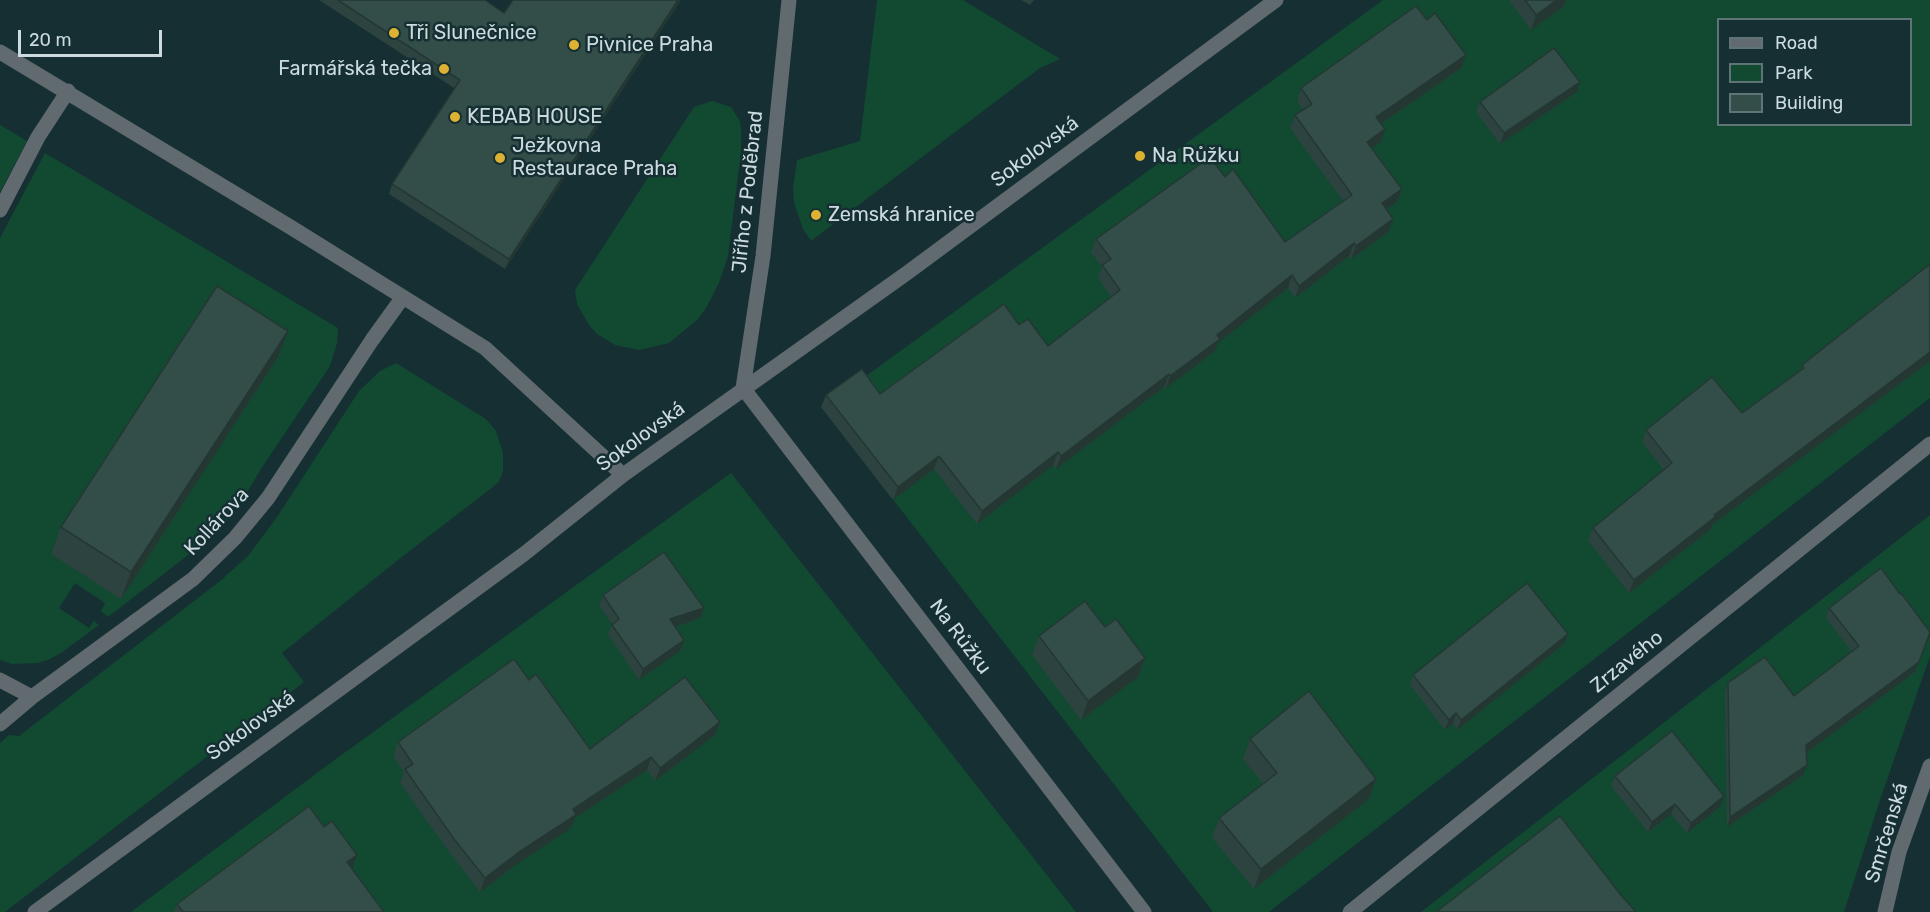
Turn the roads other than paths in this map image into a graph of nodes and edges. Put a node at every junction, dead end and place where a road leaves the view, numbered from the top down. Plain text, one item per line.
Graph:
1 (789, 0) edge
2 (1276, 0) edge
3 (0, 52) edge
4 (68, 92) junction
5 (0, 210) edge
6 (403, 297) junction
7 (743, 388) junction
8 (1930, 444) edge
9 (623, 475) junction
10 (0, 680) edge
11 (32, 697) junction
12 (0, 724) edge
13 (1930, 766) edge
14 (35, 912) edge
15 (1144, 912) edge
16 (1350, 912) edge
17 (1885, 912) edge

1 - 7 street, Jiřího z Poděbrad
2 - 7 street, Sokolovská
3 - 4 street
4 - 5 street
4 - 6 street
6 - 9 street
6 - 11 street, Kollárova
7 - 9 street, Sokolovská
7 - 15 street, Na Růžku
8 - 16 street, Zrzavého
9 - 14 street, Sokolovská
10 - 11 street
11 - 12 street
13 - 17 street, Smrčenská

